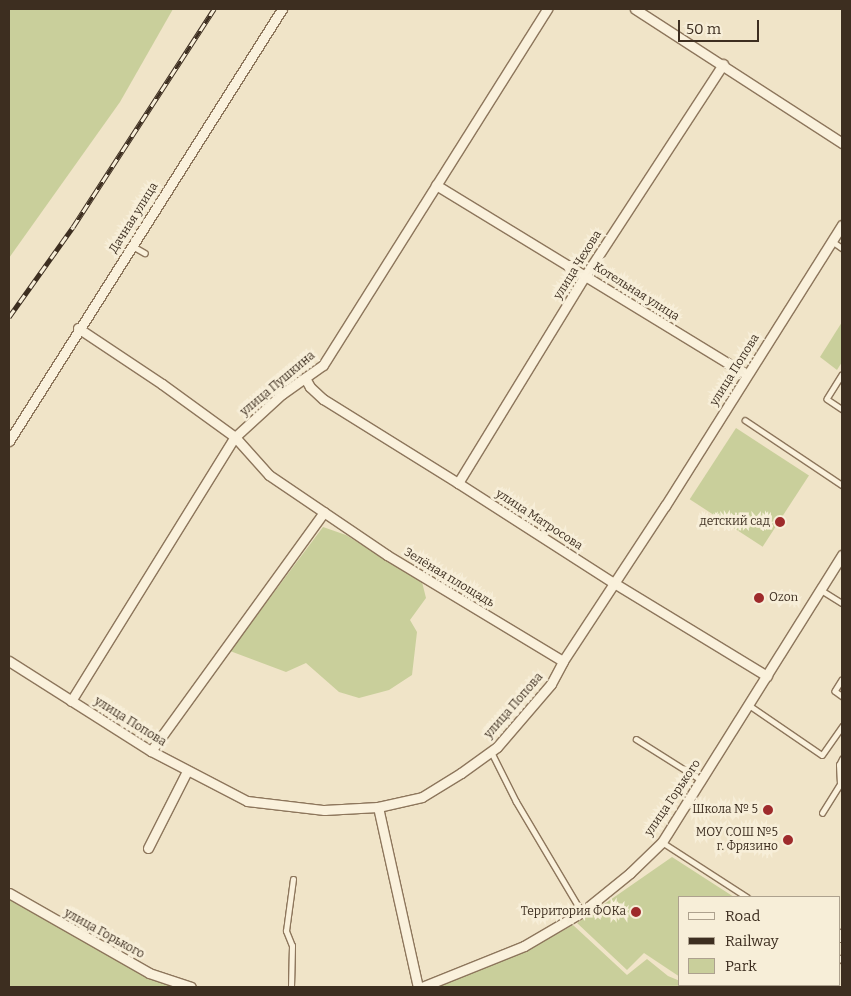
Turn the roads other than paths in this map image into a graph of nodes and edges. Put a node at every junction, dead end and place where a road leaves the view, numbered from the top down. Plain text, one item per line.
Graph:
1 (282, 9) edge
2 (548, 9) edge
3 (635, 9) edge
4 (722, 64) junction
5 (842, 143) edge
6 (436, 185) junction
7 (842, 225) edge
8 (832, 241) junction
9 (132, 245) junction
10 (842, 248) edge
11 (145, 253) dead end
12 (586, 276) junction
13 (78, 328) junction
14 (746, 375) junction
15 (842, 375) edge
16 (305, 378) junction
17 (842, 409) edge
18 (745, 420) dead end
19 (235, 437) junction
20 (9, 441) edge
21 (458, 483) junction
22 (842, 485) edge
23 (324, 512) junction
24 (842, 555) edge
25 (614, 583) junction
26 (821, 590) junction
27 (842, 603) edge
28 (9, 661) edge
29 (563, 662) junction
30 (767, 676) junction
31 (842, 680) edge
32 (842, 696) edge
33 (71, 701) junction
34 (749, 706) junction
35 (841, 729) edge
36 (636, 739) dead end
37 (151, 751) junction
38 (491, 751) junction
39 (842, 759) edge
40 (187, 771) junction
41 (701, 780) junction
42 (378, 807) junction
43 (822, 813) dead end
44 (662, 842) junction
45 (148, 848) dead end
46 (293, 879) dead end
47 (9, 893) edge
48 (745, 896) edge
49 (582, 912) junction
50 (191, 987) edge
51 (292, 987) edge
52 (420, 987) edge

1 - 9 street, Дачная улица
2 - 6 street, улица Пушкина
3 - 4 street
4 - 5 street
4 - 12 street, улица Чехова
6 - 12 street, Котельная улица
6 - 16 street, улица Пушкина
7 - 8 street, улица Попова
8 - 10 lane
8 - 14 street, улица Попова
9 - 11 lane
9 - 13 street, Дачная улица
12 - 14 street, Котельная улица
12 - 21 street, улица Чехова
13 - 19 street, Зелёная площадь
13 - 20 street, Дачная улица
14 - 25 street, улица Попова
15 - 17 lane
16 - 19 street, улица Пушкина
16 - 21 street, улица Матросова
18 - 22 lane
19 - 23 street, Зелёная площадь
19 - 33 street, улица Пушкина
21 - 25 street, улица Матросова
23 - 29 street, Зелёная площадь
23 - 37 street
24 - 26 street, улица Горького
25 - 29 street, улица Попова
25 - 30 street, улица Матросова
26 - 27 lane
26 - 30 street, улица Горького
28 - 33 street, улица Попова
29 - 38 street, улица Попова
30 - 34 street, улица Горького
31 - 32 lane
33 - 37 street, улица Попова
34 - 35 lane
34 - 41 street, улица Горького
36 - 41 lane
37 - 40 street, улица Попова
38 - 42 street, улица Попова
38 - 49 lane
39 - 43 lane
40 - 42 street, улица Попова
40 - 45 street
41 - 44 street, улица Горького
42 - 52 street
44 - 48 lane
44 - 49 street, улица Горького
46 - 51 lane
47 - 50 street, улица Горького
49 - 52 street, улица Горького

